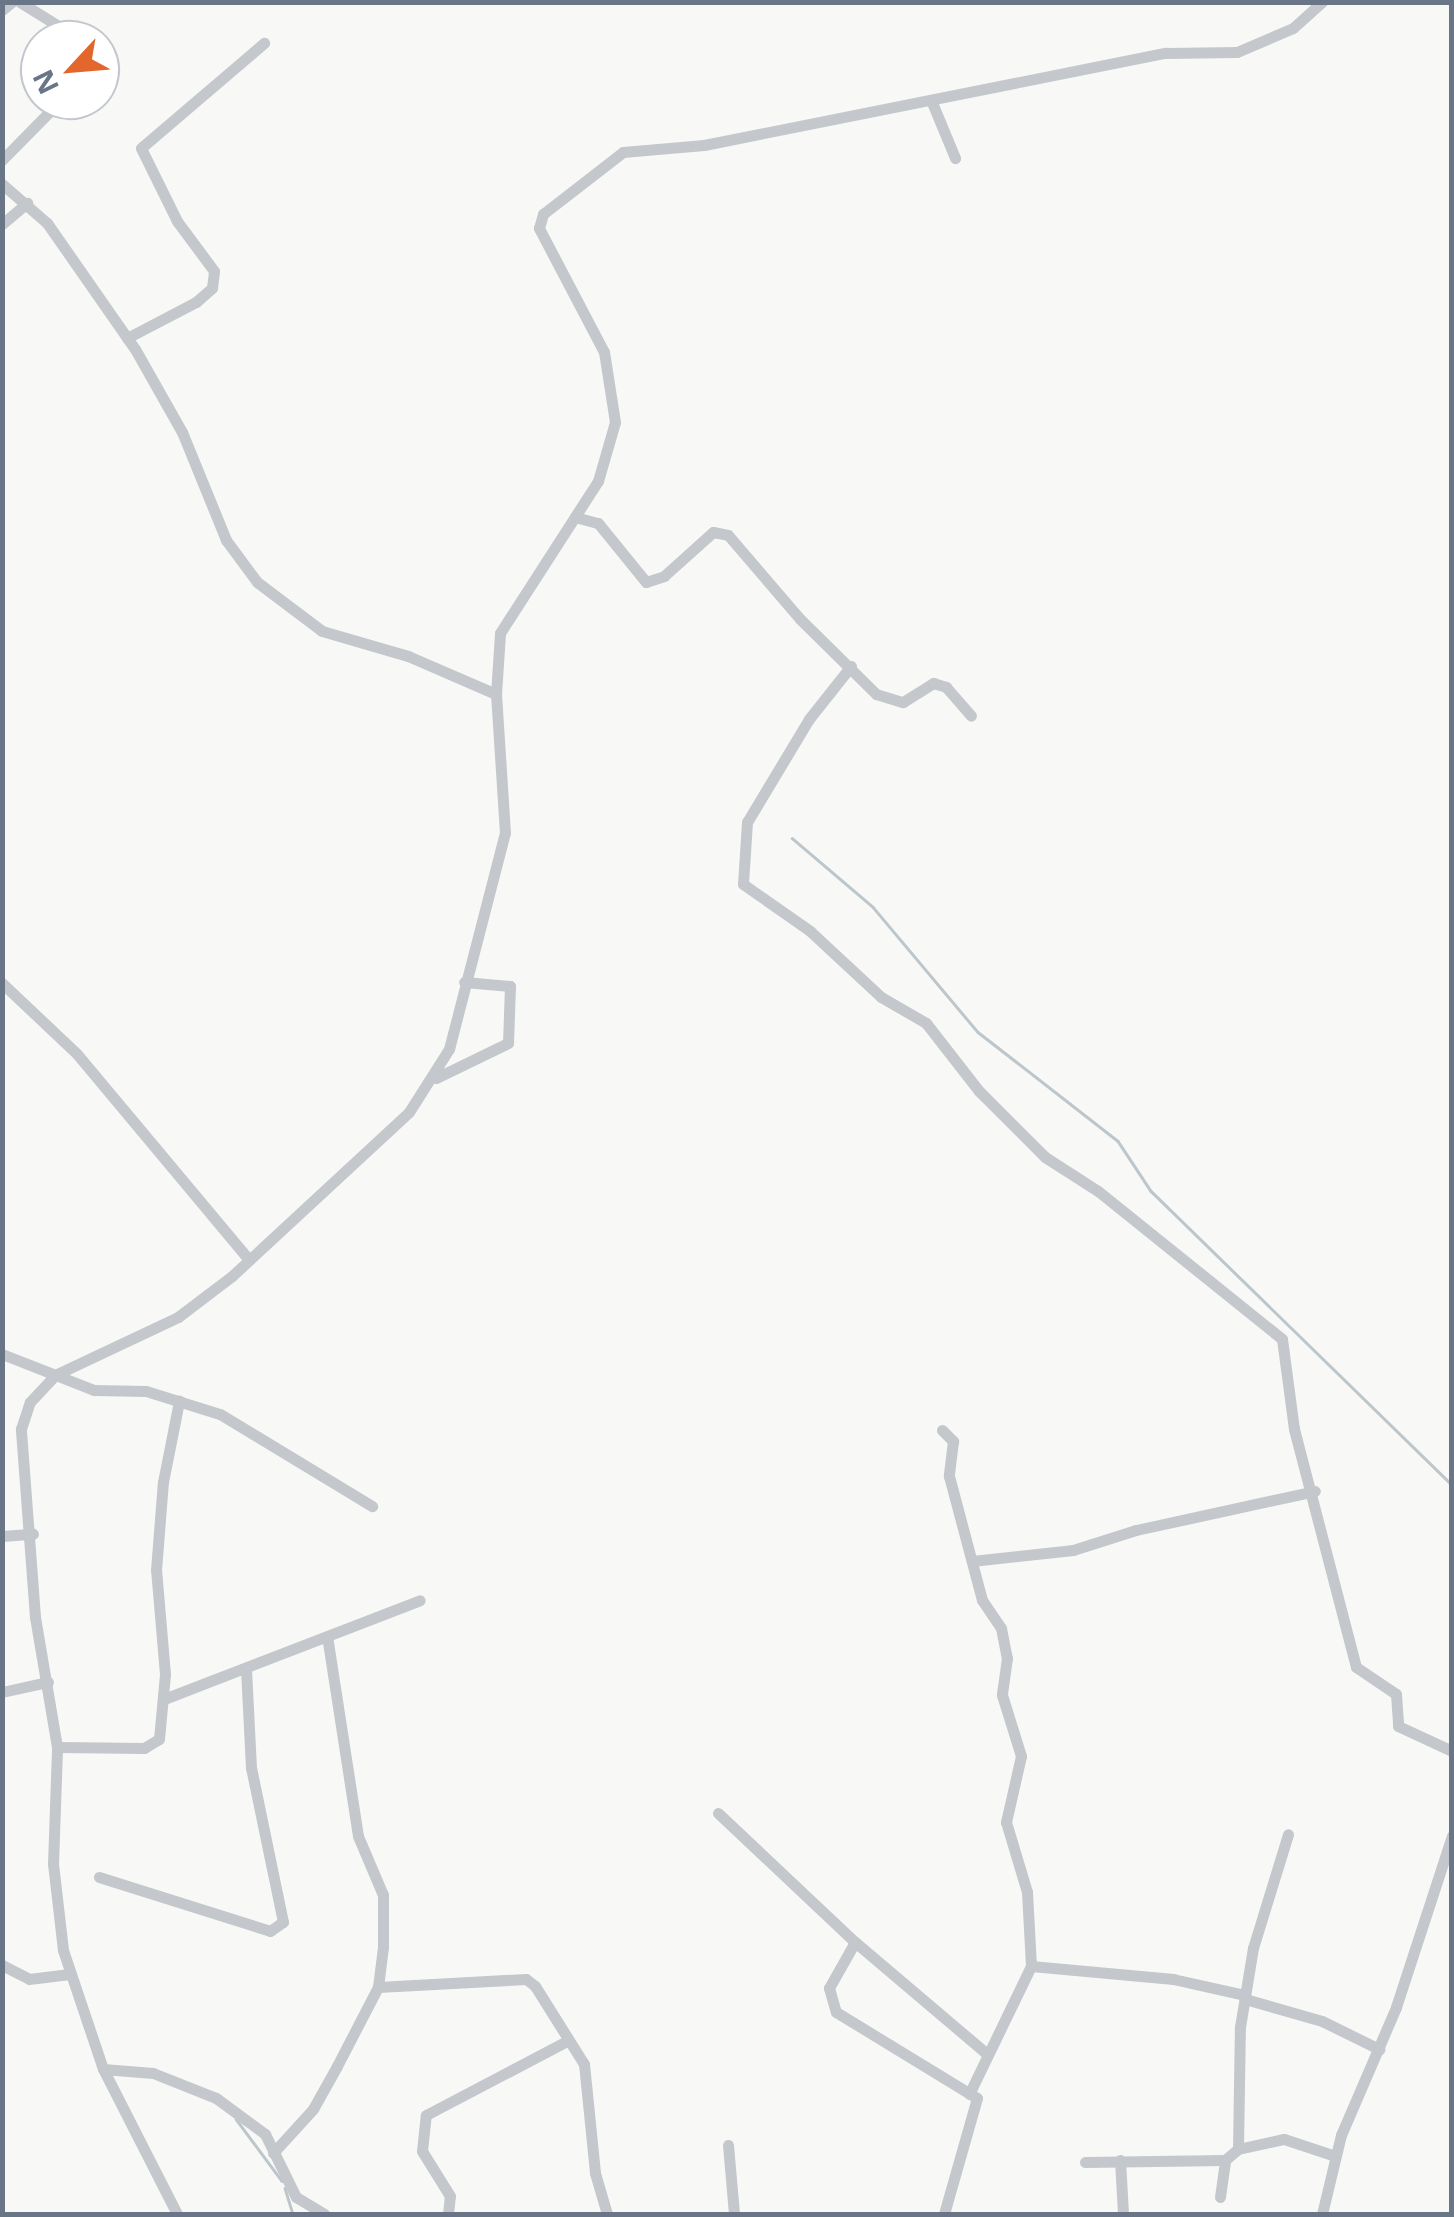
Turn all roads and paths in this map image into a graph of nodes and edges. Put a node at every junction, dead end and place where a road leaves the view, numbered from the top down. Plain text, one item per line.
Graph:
1 (12, 2) edge
2 (20, 2) edge
3 (1322, 2) edge
4 (2, 10) edge
5 (49, 20) edge
6 (264, 43) dead end
7 (932, 100) junction
8 (41, 120) edge
9 (954, 158) dead end
10 (2, 160) edge
11 (2, 184) edge
12 (28, 203) junction
13 (2, 224) edge
14 (127, 338) junction
15 (575, 517) junction
16 (852, 666) junction
17 (496, 694) junction
18 (971, 716) dead end
19 (464, 982) junction
20 (2, 983) edge
21 (436, 1078) junction
22 (249, 1260) junction
23 (2, 1354) edge
24 (55, 1375) junction
25 (179, 1401) junction
26 (942, 1430) dead end
27 (1315, 1491) junction
28 (372, 1506) dead end
29 (33, 1534) junction
30 (2, 1536) edge
31 (972, 1562) junction
32 (420, 1600) dead end
33 (327, 1636) junction
34 (246, 1668) junction
35 (48, 1682) junction
36 (2, 1692) edge
37 (164, 1699) junction
38 (57, 1747) junction
39 (1452, 1751) edge
40 (718, 1813) dead end
41 (1288, 1834) dead end
42 (1452, 1836) edge
43 (99, 1878) dead end
44 (855, 1942) junction
45 (2, 1965) edge
46 (1031, 1966) junction
47 (70, 1974) junction
48 (378, 1986) junction
49 (1245, 1997) junction
50 (569, 2040) junction
51 (1379, 2048) junction
52 (986, 2054) junction
53 (104, 2069) junction
54 (969, 2094) junction
55 (728, 2145) dead end
56 (1238, 2149) junction
57 (273, 2153) junction
58 (1335, 2156) junction
59 (1120, 2160) junction
60 (1225, 2160) junction
61 (1085, 2162) dead end
62 (1220, 2197) dead end
63 (176, 2214) edge
64 (324, 2214) edge
65 (448, 2214) edge
66 (608, 2214) edge
67 (734, 2214) edge
68 (944, 2214) edge
69 (1122, 2214) edge
70 (1322, 2214) edge

1 - 4 street
2 - 5 street
3 - 7 street
6 - 14 street
7 - 9 street
7 - 15 street
8 - 10 street
11 - 12 street
12 - 13 street
12 - 14 street
14 - 17 street
15 - 16 street
15 - 17 street
16 - 18 street
16 - 27 street
17 - 19 street
19 - 21 street
19 - 21 street
20 - 22 street
21 - 22 street
22 - 24 street
23 - 24 street
24 - 25 street
24 - 29 street
25 - 28 street
25 - 37 street
26 - 31 street
27 - 31 street
27 - 39 street
29 - 30 street
29 - 35 street
31 - 46 street
32 - 33 street
33 - 34 street
33 - 48 street
34 - 37 street
34 - 43 street
35 - 36 street
35 - 38 street
37 - 38 street
38 - 47 street
40 - 44 street
41 - 49 street
42 - 51 street
44 - 52 street
44 - 54 street
45 - 47 street
46 - 49 street
46 - 52 street
47 - 53 street
48 - 50 street
48 - 57 street
49 - 51 street
49 - 56 street
50 - 65 street
50 - 66 street
51 - 58 street
52 - 54 street
53 - 57 street
53 - 63 street
54 - 68 street
55 - 67 street
56 - 58 street
56 - 60 street
57 - 64 street
58 - 70 street
59 - 60 street
59 - 61 street
59 - 69 street
60 - 62 street

